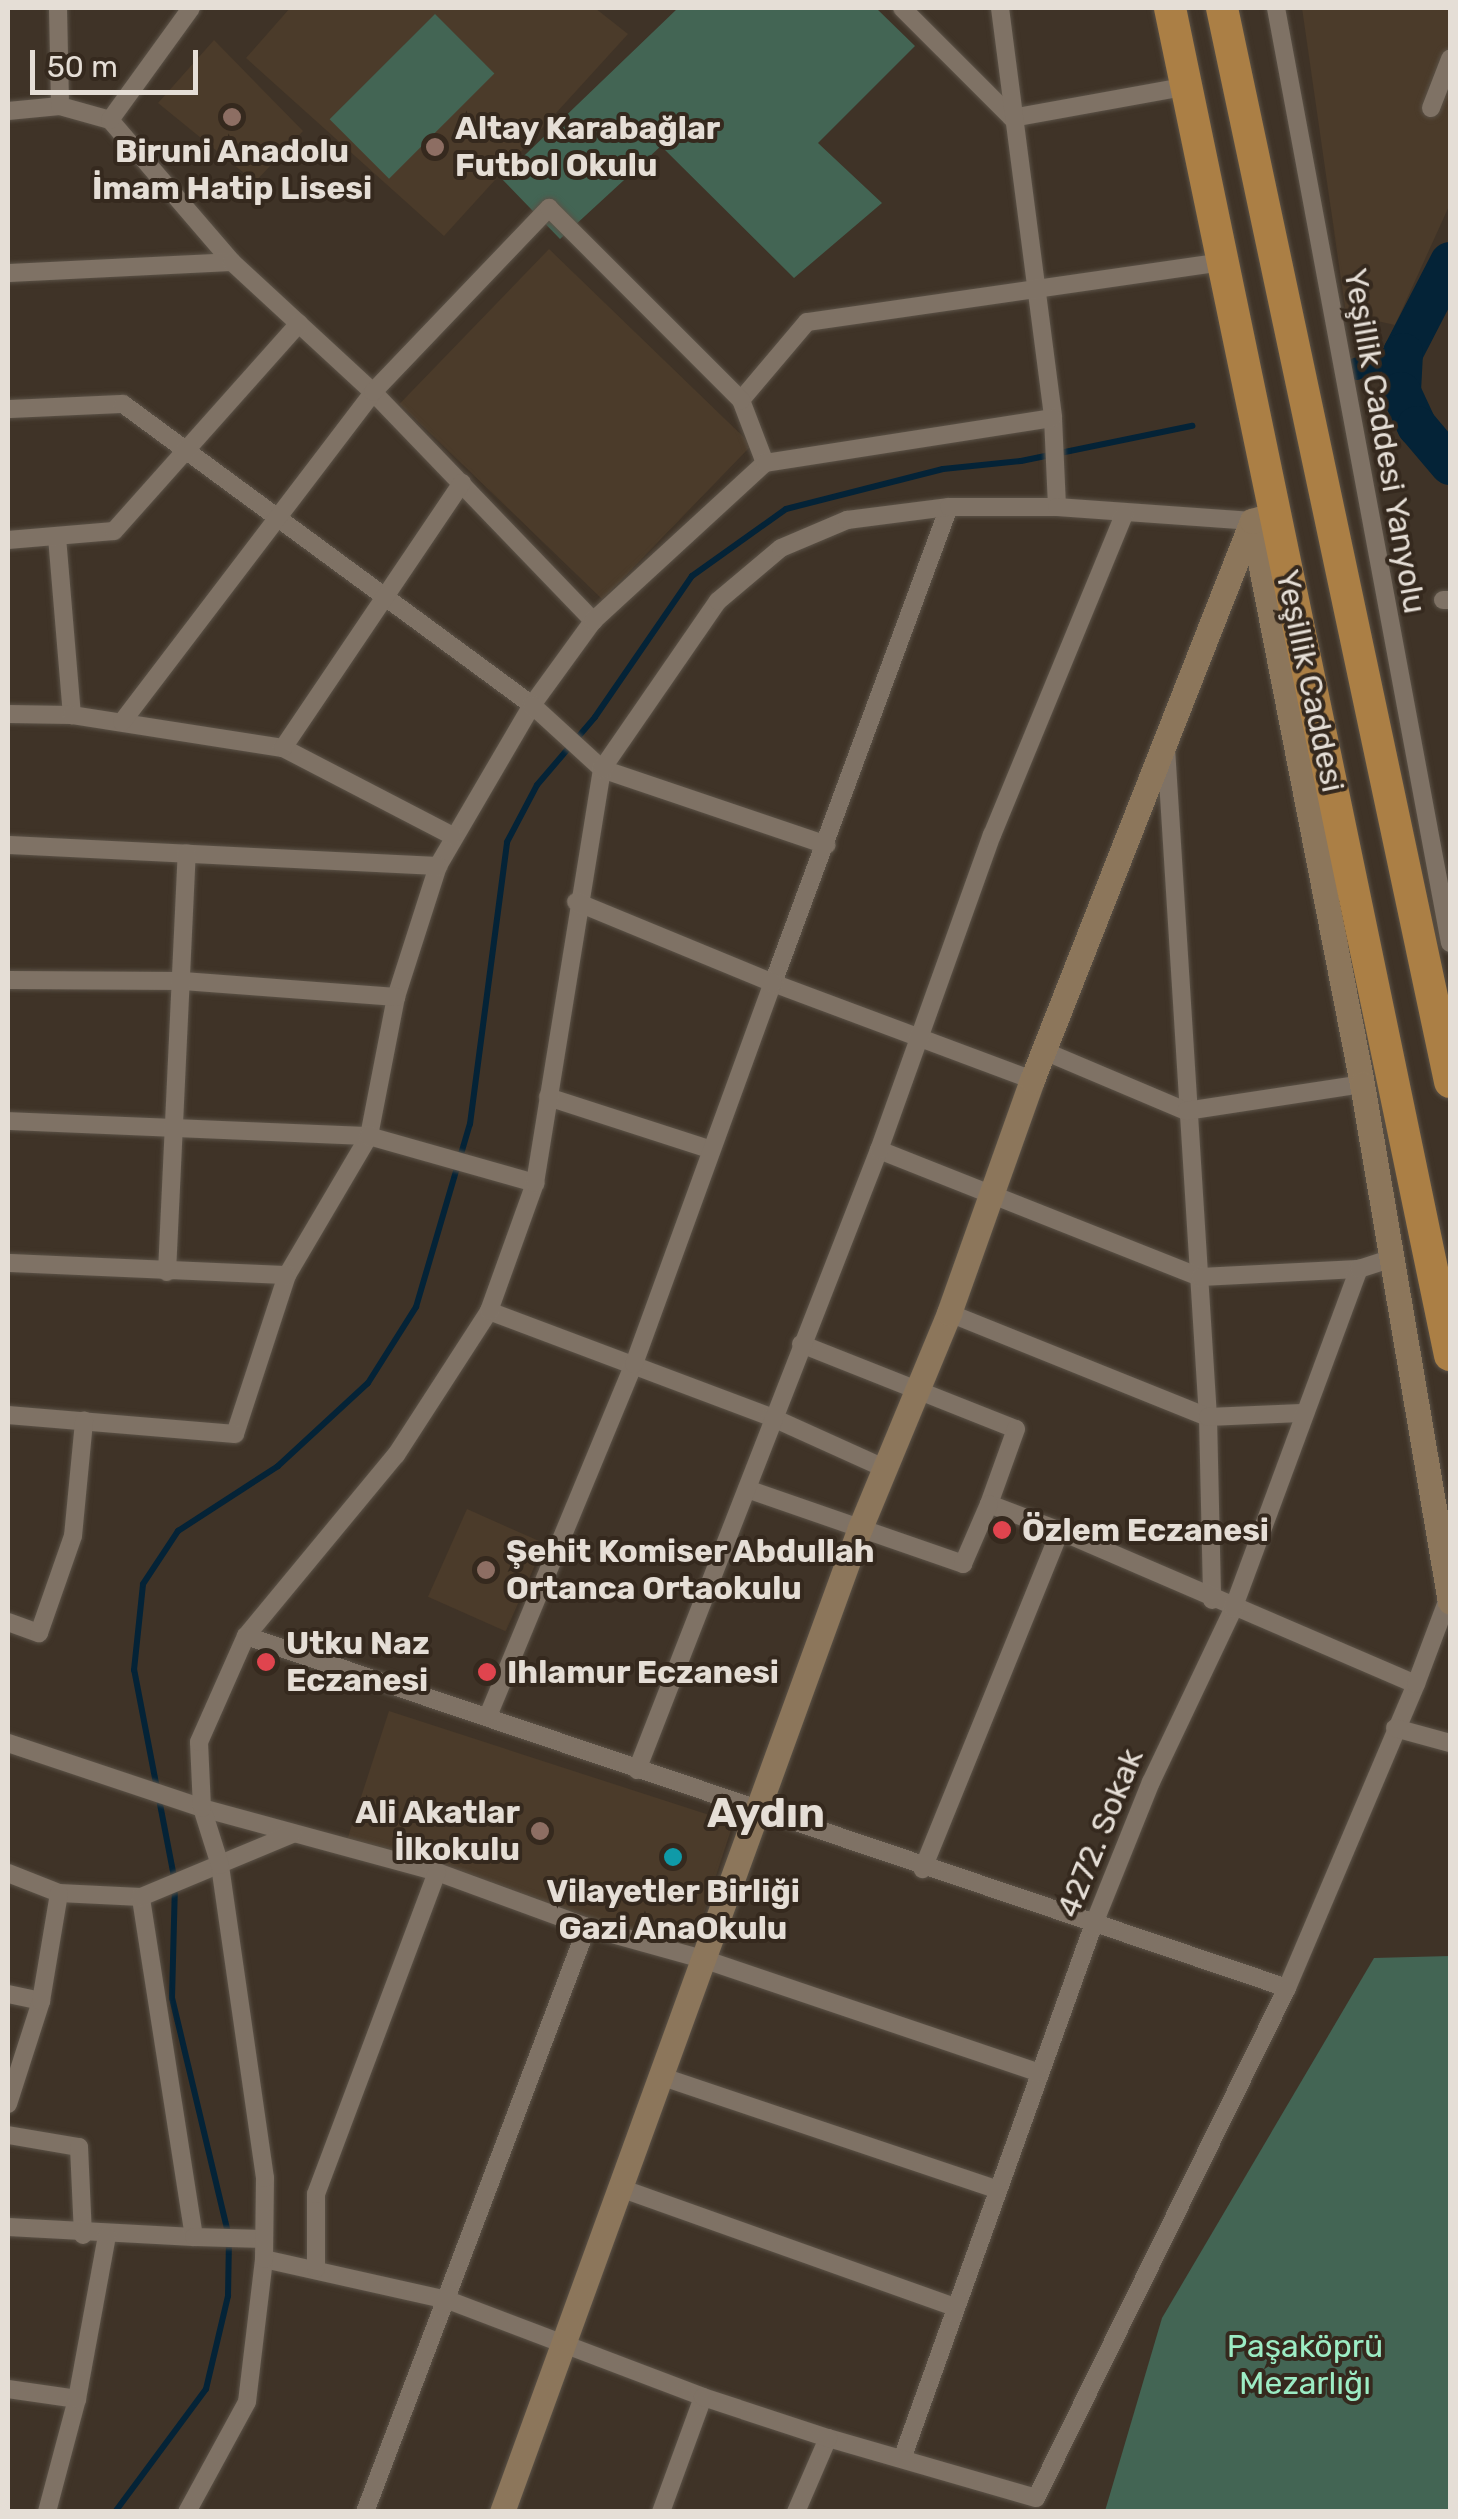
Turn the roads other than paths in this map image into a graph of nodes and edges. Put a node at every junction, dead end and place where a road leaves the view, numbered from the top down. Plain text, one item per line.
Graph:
1 (58, 8) edge
2 (191, 8) edge
3 (902, 8) edge
4 (1000, 8) edge
5 (1170, 8) edge
6 (1222, 8) edge
7 (1276, 8) edge
8 (1450, 59) edge
9 (1183, 87) junction
10 (60, 106) junction
11 (1432, 108) dead end
12 (8, 111) edge
13 (1012, 118) junction
14 (110, 120) junction
15 (232, 262) junction
16 (1222, 262) junction
17 (8, 274) edge
18 (1035, 286) junction
19 (299, 322) junction
20 (373, 392) junction
21 (741, 400) junction
22 (8, 409) edge
23 (1053, 418) junction
24 (186, 448) junction
25 (765, 462) junction
26 (462, 483) junction
27 (949, 507) junction
28 (1056, 507) junction
29 (1124, 514) junction
30 (278, 516) junction
31 (1264, 518) junction
32 (56, 536) junction
33 (8, 540) edge
34 (384, 595) junction
35 (593, 620) junction
36 (532, 705) junction
37 (8, 714) edge
38 (72, 715) junction
39 (122, 722) junction
40 (1166, 737) junction
41 (283, 748) junction
42 (602, 769) junction
43 (453, 836) junction
44 (8, 845) edge
45 (827, 845) junction
46 (186, 853) junction
47 (438, 866) junction
48 (576, 902) junction
49 (1450, 943) edge
50 (8, 980) edge
51 (182, 981) junction
52 (772, 983) junction
53 (396, 997) junction
54 (916, 1036) junction
55 (1044, 1052) junction
56 (1032, 1080) junction
57 (1450, 1082) edge
58 (1362, 1084) junction
59 (548, 1098) junction
60 (1186, 1112) junction
61 (8, 1121) edge
62 (172, 1127) junction
63 (368, 1136) junction
64 (709, 1148) junction
65 (879, 1150) junction
66 (535, 1183) junction
67 (991, 1194) junction
68 (1392, 1258) junction
69 (8, 1263) edge
70 (1359, 1269) junction
71 (167, 1272) junction
72 (286, 1275) junction
73 (1200, 1277) junction
74 (489, 1311) junction
75 (949, 1313) junction
76 (802, 1344) junction
77 (1450, 1354) edge
78 (634, 1364) junction
79 (918, 1387) junction
80 (1304, 1414) junction
81 (8, 1415) edge
82 (1208, 1417) junction
83 (772, 1418) junction
84 (84, 1420) junction
85 (884, 1468) junction
86 (747, 1490) junction
87 (988, 1504) junction
88 (860, 1528) junction
89 (1060, 1531) junction
90 (1212, 1600) junction
91 (1448, 1603) edge
92 (1233, 1609) junction
93 (8, 1622) edge
94 (246, 1636) junction
95 (1416, 1684) junction
96 (488, 1716) junction
97 (1395, 1728) junction
98 (8, 1743) edge
99 (1450, 1743) edge
100 (637, 1770) junction
101 (202, 1808) junction
102 (762, 1810) junction
103 (292, 1834) junction
104 (220, 1865) junction
105 (923, 1869) junction
106 (437, 1872) junction
107 (8, 1873) edge
108 (60, 1893) junction
109 (141, 1897) junction
110 (1093, 1926) junction
111 (587, 1927) junction
112 (706, 1960) junction
113 (1288, 1988) junction
114 (8, 1994) edge
115 (41, 2000) junction
116 (1038, 2072) junction
117 (663, 2078) junction
118 (8, 2104) edge
119 (8, 2136) edge
120 (996, 2188) junction
121 (623, 2190) junction
122 (8, 2227) edge
123 (83, 2236) junction
124 (106, 2236) junction
125 (194, 2237) junction
126 (264, 2238) junction
127 (264, 2259) junction
128 (316, 2269) junction
129 (448, 2300) junction
130 (952, 2306) junction
131 (568, 2344) junction
132 (8, 2389) edge
133 (703, 2397) junction
134 (77, 2399) junction
135 (828, 2438) junction
136 (902, 2459) junction
137 (1033, 2505) edge
138 (48, 2512) edge
139 (187, 2512) edge
140 (365, 2512) edge
141 (502, 2512) edge
142 (660, 2512) edge
143 (796, 2512) edge

1 - 10 street
2 - 14 street
3 - 13 street
4 - 13 street
5 - 9 highway, Yeşillik Caddesi
6 - 57 highway, Yeşillik Caddesi
7 - 49 street, Yeşillik Caddesi Yanyolu
8 - 11 street
9 - 13 street
9 - 16 highway, Yeşillik Caddesi
10 - 12 street
10 - 14 street
13 - 18 street
14 - 15 street
15 - 17 street
15 - 19 street
16 - 18 street
16 - 31 highway, Yeşillik Caddesi
18 - 21 street
18 - 23 street
19 - 20 street
19 - 24 street
20 - 21 street
20 - 26 street
20 - 30 street
21 - 25 street
22 - 24 street
23 - 25 street
23 - 28 street
24 - 30 street
24 - 32 street
25 - 35 street
26 - 34 street
26 - 35 street
27 - 28 street
27 - 42 street
27 - 45 street
28 - 29 street
29 - 31 street
29 - 54 street
30 - 34 street
30 - 39 street
31 - 40 street
31 - 58 street
31 - 77 highway, Yeşillik Caddesi
32 - 33 street
32 - 38 street
34 - 36 street
34 - 41 street
35 - 36 street
36 - 42 street
36 - 43 street
37 - 38 street
38 - 39 street
39 - 41 street
40 - 55 street
40 - 60 street
41 - 43 street
42 - 45 street
42 - 48 street
43 - 47 street
44 - 46 street
45 - 52 street
46 - 47 street
46 - 51 street
47 - 53 street
48 - 52 street
48 - 59 street
50 - 51 street
51 - 53 street
51 - 62 street
52 - 54 street
52 - 64 street
53 - 63 street
54 - 56 street
54 - 65 street
55 - 56 street
55 - 60 street
56 - 67 street
58 - 60 street
58 - 68 street
59 - 64 street
59 - 66 street
60 - 73 street
61 - 62 street
62 - 63 street
62 - 71 street
63 - 66 street
63 - 72 street
64 - 78 street
65 - 67 street
65 - 76 street
66 - 74 street
67 - 73 street
67 - 75 street
68 - 70 street
68 - 91 street
69 - 71 street
70 - 73 street
70 - 80 street, 4272. Sokak
71 - 72 street
72 - 84 street
73 - 82 street
74 - 78 street
74 - 94 street
75 - 79 street
75 - 82 street
76 - 79 street
76 - 83 street
78 - 83 street
78 - 96 street
79 - 85 street
79 - 87 street
80 - 82 street
80 - 92 street, 4272. Sokak
81 - 84 street
82 - 90 street
83 - 85 street
83 - 86 street
84 - 93 street
85 - 88 street
86 - 88 street
86 - 100 street
87 - 88 street
87 - 89 street
88 - 102 street
89 - 90 street
89 - 105 street
90 - 92 street
91 - 95 street
92 - 95 street
92 - 110 street, 4272. Sokak
94 - 96 street
94 - 101 street
95 - 97 street
96 - 100 street
97 - 99 street
97 - 113 street
98 - 101 street
100 - 102 street
101 - 103 street
101 - 104 street
102 - 105 street
102 - 112 street
103 - 104 street
103 - 106 street
104 - 109 street
104 - 126 street
105 - 110 street
106 - 111 street
106 - 128 street
107 - 108 street
108 - 109 street
108 - 115 street
109 - 125 street
110 - 113 street
110 - 116 street, 4272. Sokak
111 - 112 street
111 - 129 street
112 - 116 street
112 - 117 street
113 - 137 street
114 - 115 street
115 - 118 street
116 - 120 street, 4272. Sokak
117 - 120 street
117 - 121 street
119 - 123 street
120 - 130 street, 4272. Sokak
121 - 130 street
121 - 131 street
122 - 123 street
123 - 124 street
124 - 125 street
124 - 134 street
125 - 126 street
126 - 127 street
127 - 128 street
127 - 139 street
128 - 129 street
129 - 131 street
129 - 140 street
130 - 136 street, 4272. Sokak
131 - 133 street
131 - 141 street
132 - 134 street
133 - 135 street
133 - 142 street
134 - 138 street
135 - 136 street
135 - 143 street
136 - 137 street

